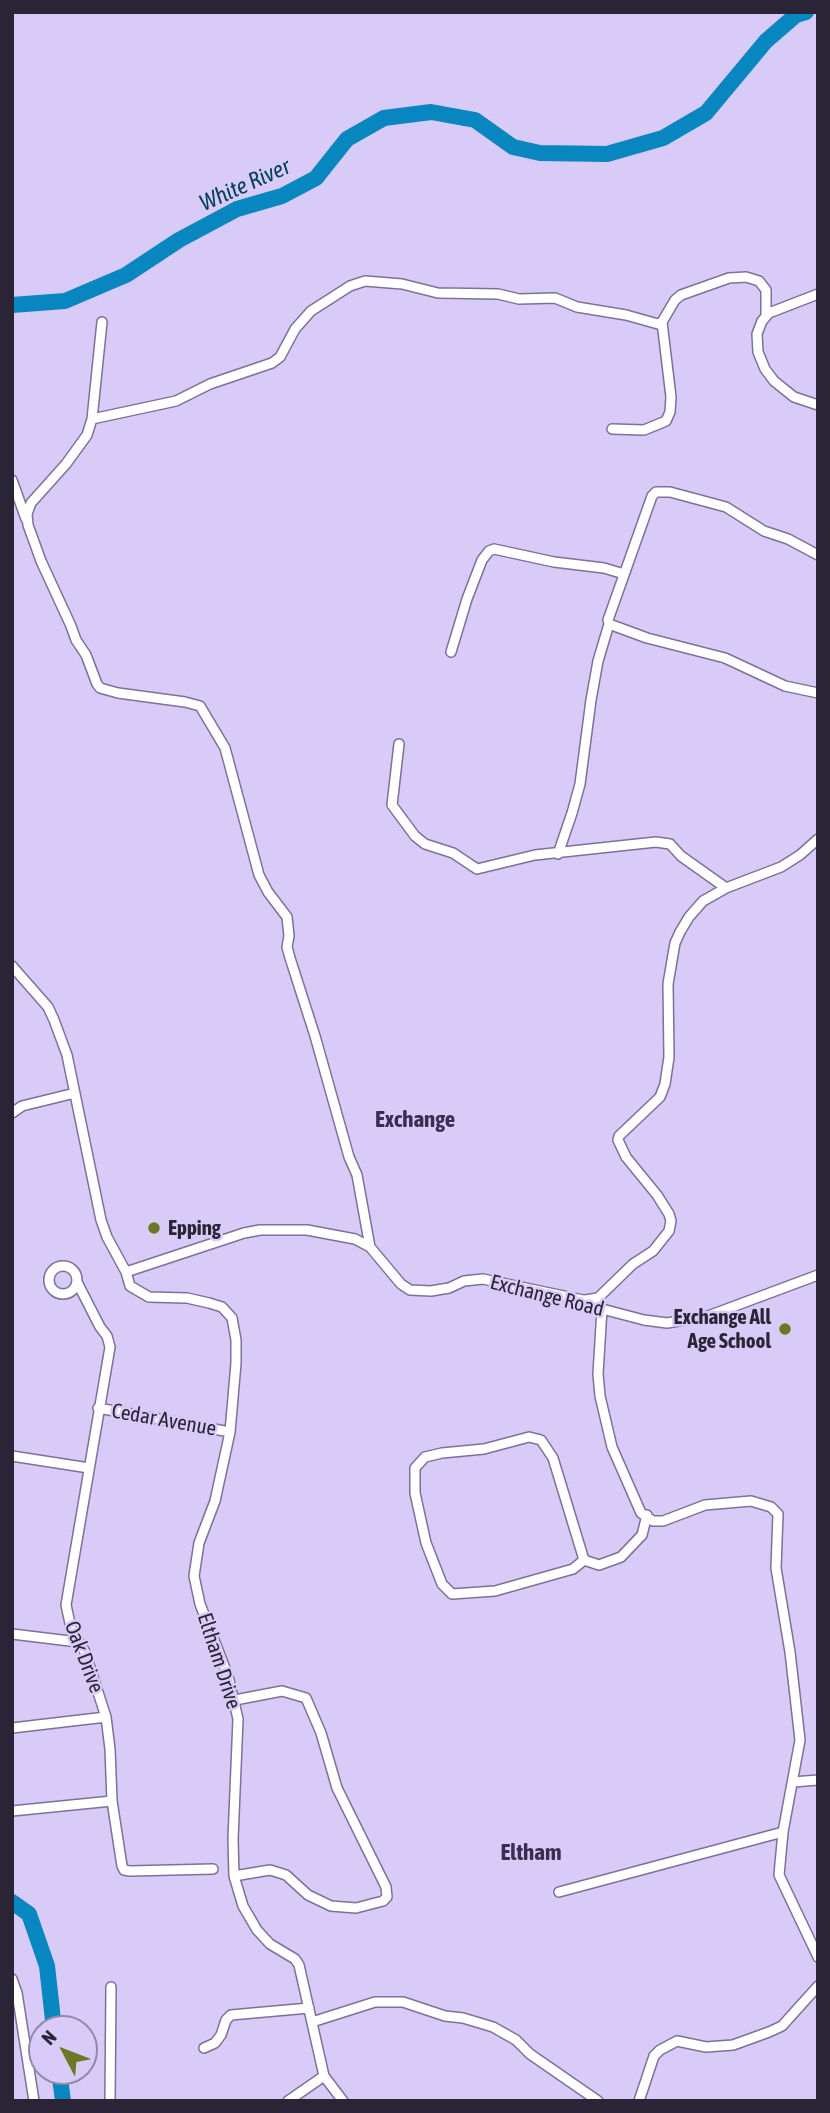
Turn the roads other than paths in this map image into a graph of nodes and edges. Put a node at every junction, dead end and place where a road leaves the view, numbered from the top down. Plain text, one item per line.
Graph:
1 (818, 294) edge
2 (766, 316) junction
3 (102, 322) dead end
4 (662, 322) junction
5 (818, 405) edge
6 (92, 419) junction
7 (612, 429) dead end
8 (12, 480) edge
9 (27, 520) junction
10 (818, 555) edge
11 (624, 575) junction
12 (609, 624) junction
13 (452, 652) dead end
14 (818, 693) edge
15 (399, 744) dead end
16 (818, 839) edge
17 (558, 854) junction
18 (726, 888) junction
19 (12, 966) edge
20 (75, 1093) junction
21 (12, 1113) edge
22 (370, 1247) junction
23 (126, 1272) junction
24 (818, 1275) edge
25 (77, 1282) junction
26 (71, 1292) junction
27 (84, 1295) junction
28 (583, 1300) junction
29 (602, 1309) junction
30 (98, 1408) junction
31 (230, 1432) junction
32 (12, 1456) edge
33 (89, 1468) junction
34 (647, 1515) junction
35 (584, 1560) junction
36 (12, 1634) edge
37 (78, 1642) junction
38 (235, 1700) junction
39 (106, 1717) junction
40 (12, 1728) edge
41 (818, 1780) edge
42 (793, 1782) junction
43 (112, 1801) junction
44 (12, 1811) edge
45 (783, 1832) junction
46 (214, 1869) dead end
47 (234, 1876) junction
48 (559, 1892) dead end
49 (818, 1957) edge
50 (12, 1979) edge
51 (818, 1986) edge
52 (111, 1987) dead end
53 (15, 1997) edge
54 (309, 2008) junction
55 (312, 2022) junction
56 (204, 2048) dead end
57 (324, 2076) junction
58 (34, 2101) edge
59 (110, 2101) edge
60 (288, 2101) edge
61 (343, 2101) edge
62 (598, 2101) edge
63 (639, 2101) edge

1 - 2 street
2 - 4 street
2 - 5 street
3 - 6 street
4 - 6 street
4 - 7 street
6 - 9 street
8 - 9 street
9 - 22 street
10 - 11 street
11 - 12 street
11 - 13 street
12 - 14 street
12 - 17 street
15 - 17 street
16 - 18 street
17 - 18 street
18 - 28 street
19 - 20 street
20 - 21 street
20 - 23 street
22 - 23 street
22 - 28 street, Exchange Road
23 - 31 street, Eltham Drive
24 - 29 street, Exchange Road
25 - 26 street
25 - 26 street
25 - 27 street, Oak Drive
26 - 27 street
27 - 30 street, Oak Drive
28 - 29 street, Exchange Road
29 - 34 street
30 - 31 street, Cedar Avenue
30 - 33 street, Oak Drive
31 - 38 street, Eltham Drive
32 - 33 street
33 - 37 street, Oak Drive
34 - 35 street
34 - 42 street
35 - 35 street
36 - 37 street
37 - 39 street, Oak Drive
38 - 47 street, Eltham Drive
38 - 47 street
39 - 40 street
39 - 43 street, Oak Drive
41 - 42 street
42 - 45 street
43 - 44 street
43 - 46 street, Oak Drive
45 - 48 street
45 - 49 street
47 - 54 street, Eltham Drive
50 - 53 street
51 - 63 street
52 - 59 street
53 - 58 street
54 - 55 street, Eltham Drive
54 - 56 street
55 - 57 street, Eltham Drive
55 - 62 street
57 - 60 street
57 - 61 street, Eltham Drive

